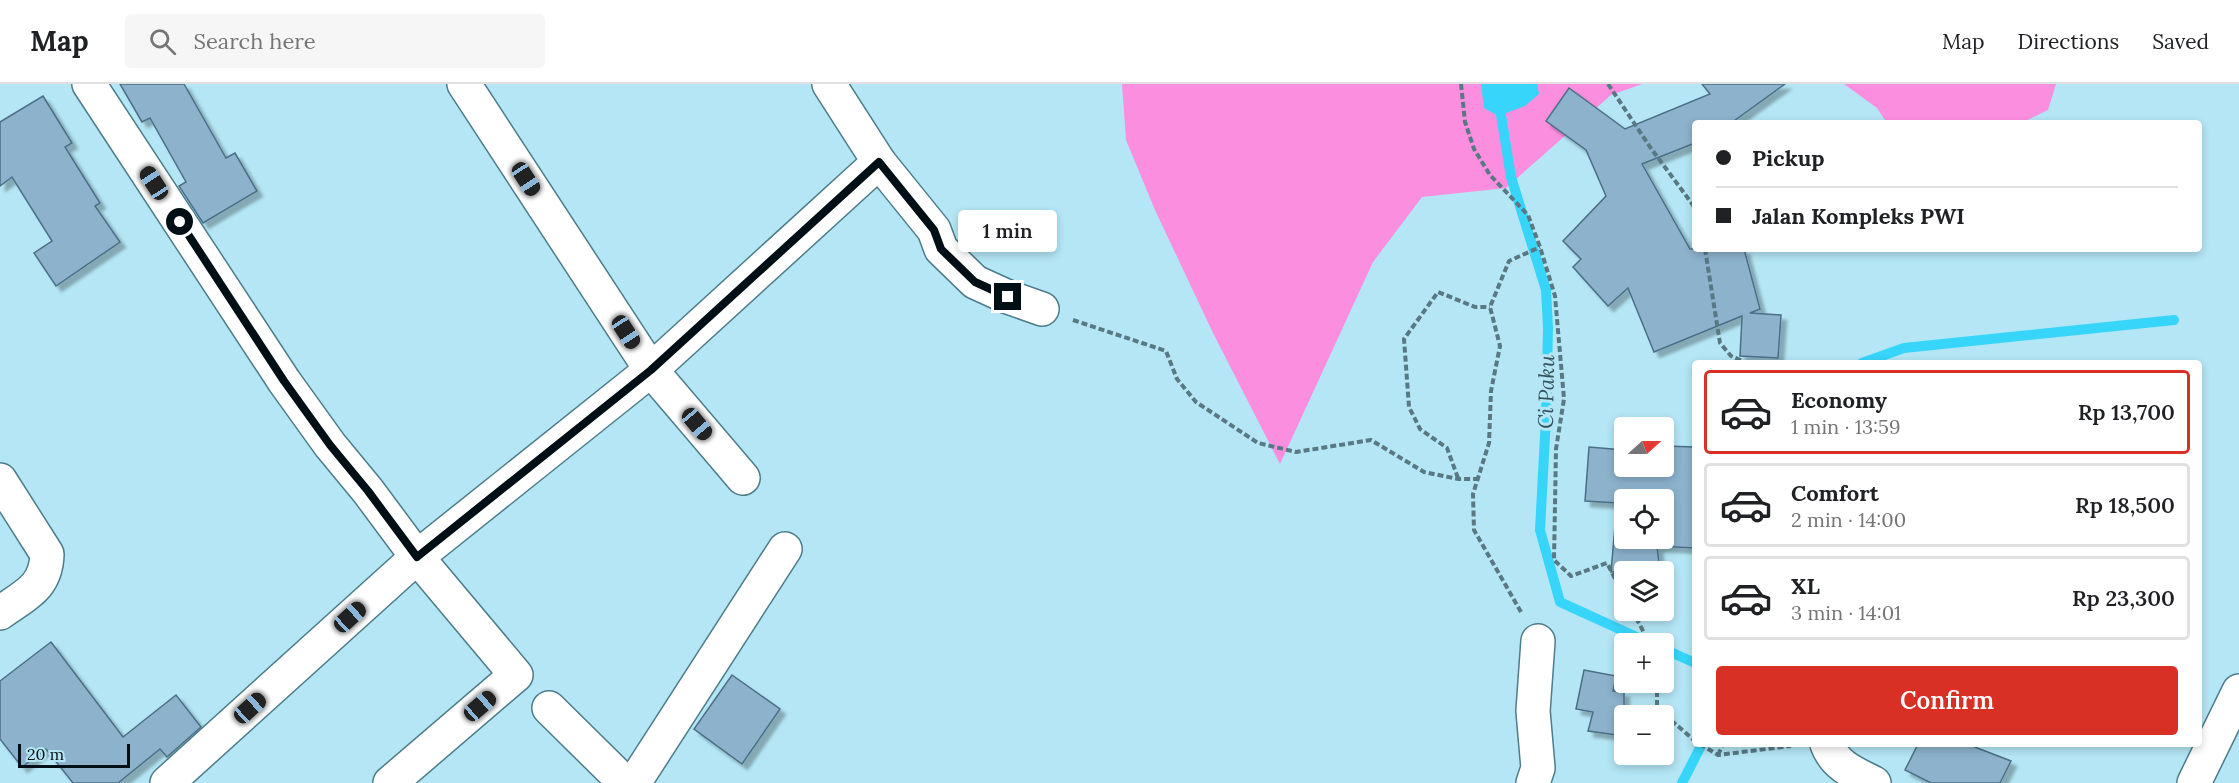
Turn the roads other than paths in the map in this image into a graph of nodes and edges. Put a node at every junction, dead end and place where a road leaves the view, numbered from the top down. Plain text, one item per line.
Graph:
1 (88, 84) edge
2 (464, 84) edge
3 (829, 84) edge
4 (879, 162) junction
5 (1042, 309) road end
6 (651, 370) junction
7 (742, 477) dead end
8 (0, 480) edge
9 (785, 549) dead end
10 (417, 557) junction
11 (0, 613) edge
12 (1538, 641) road end
13 (2239, 691) edge
14 (549, 708) dead end
15 (1816, 747) edge
16 (167, 783) edge
17 (390, 783) edge
18 (625, 783) edge
19 (634, 783) edge
20 (1533, 783) edge
21 (1874, 783) edge
22 (2194, 783) edge

1 - 10 street
2 - 6 street
3 - 4 street
4 - 5 street
4 - 6 street
6 - 7 street
6 - 10 street
8 - 11 street
9 - 19 street
10 - 16 street
10 - 17 street
12 - 20 street
13 - 22 street
14 - 18 street
15 - 21 street

